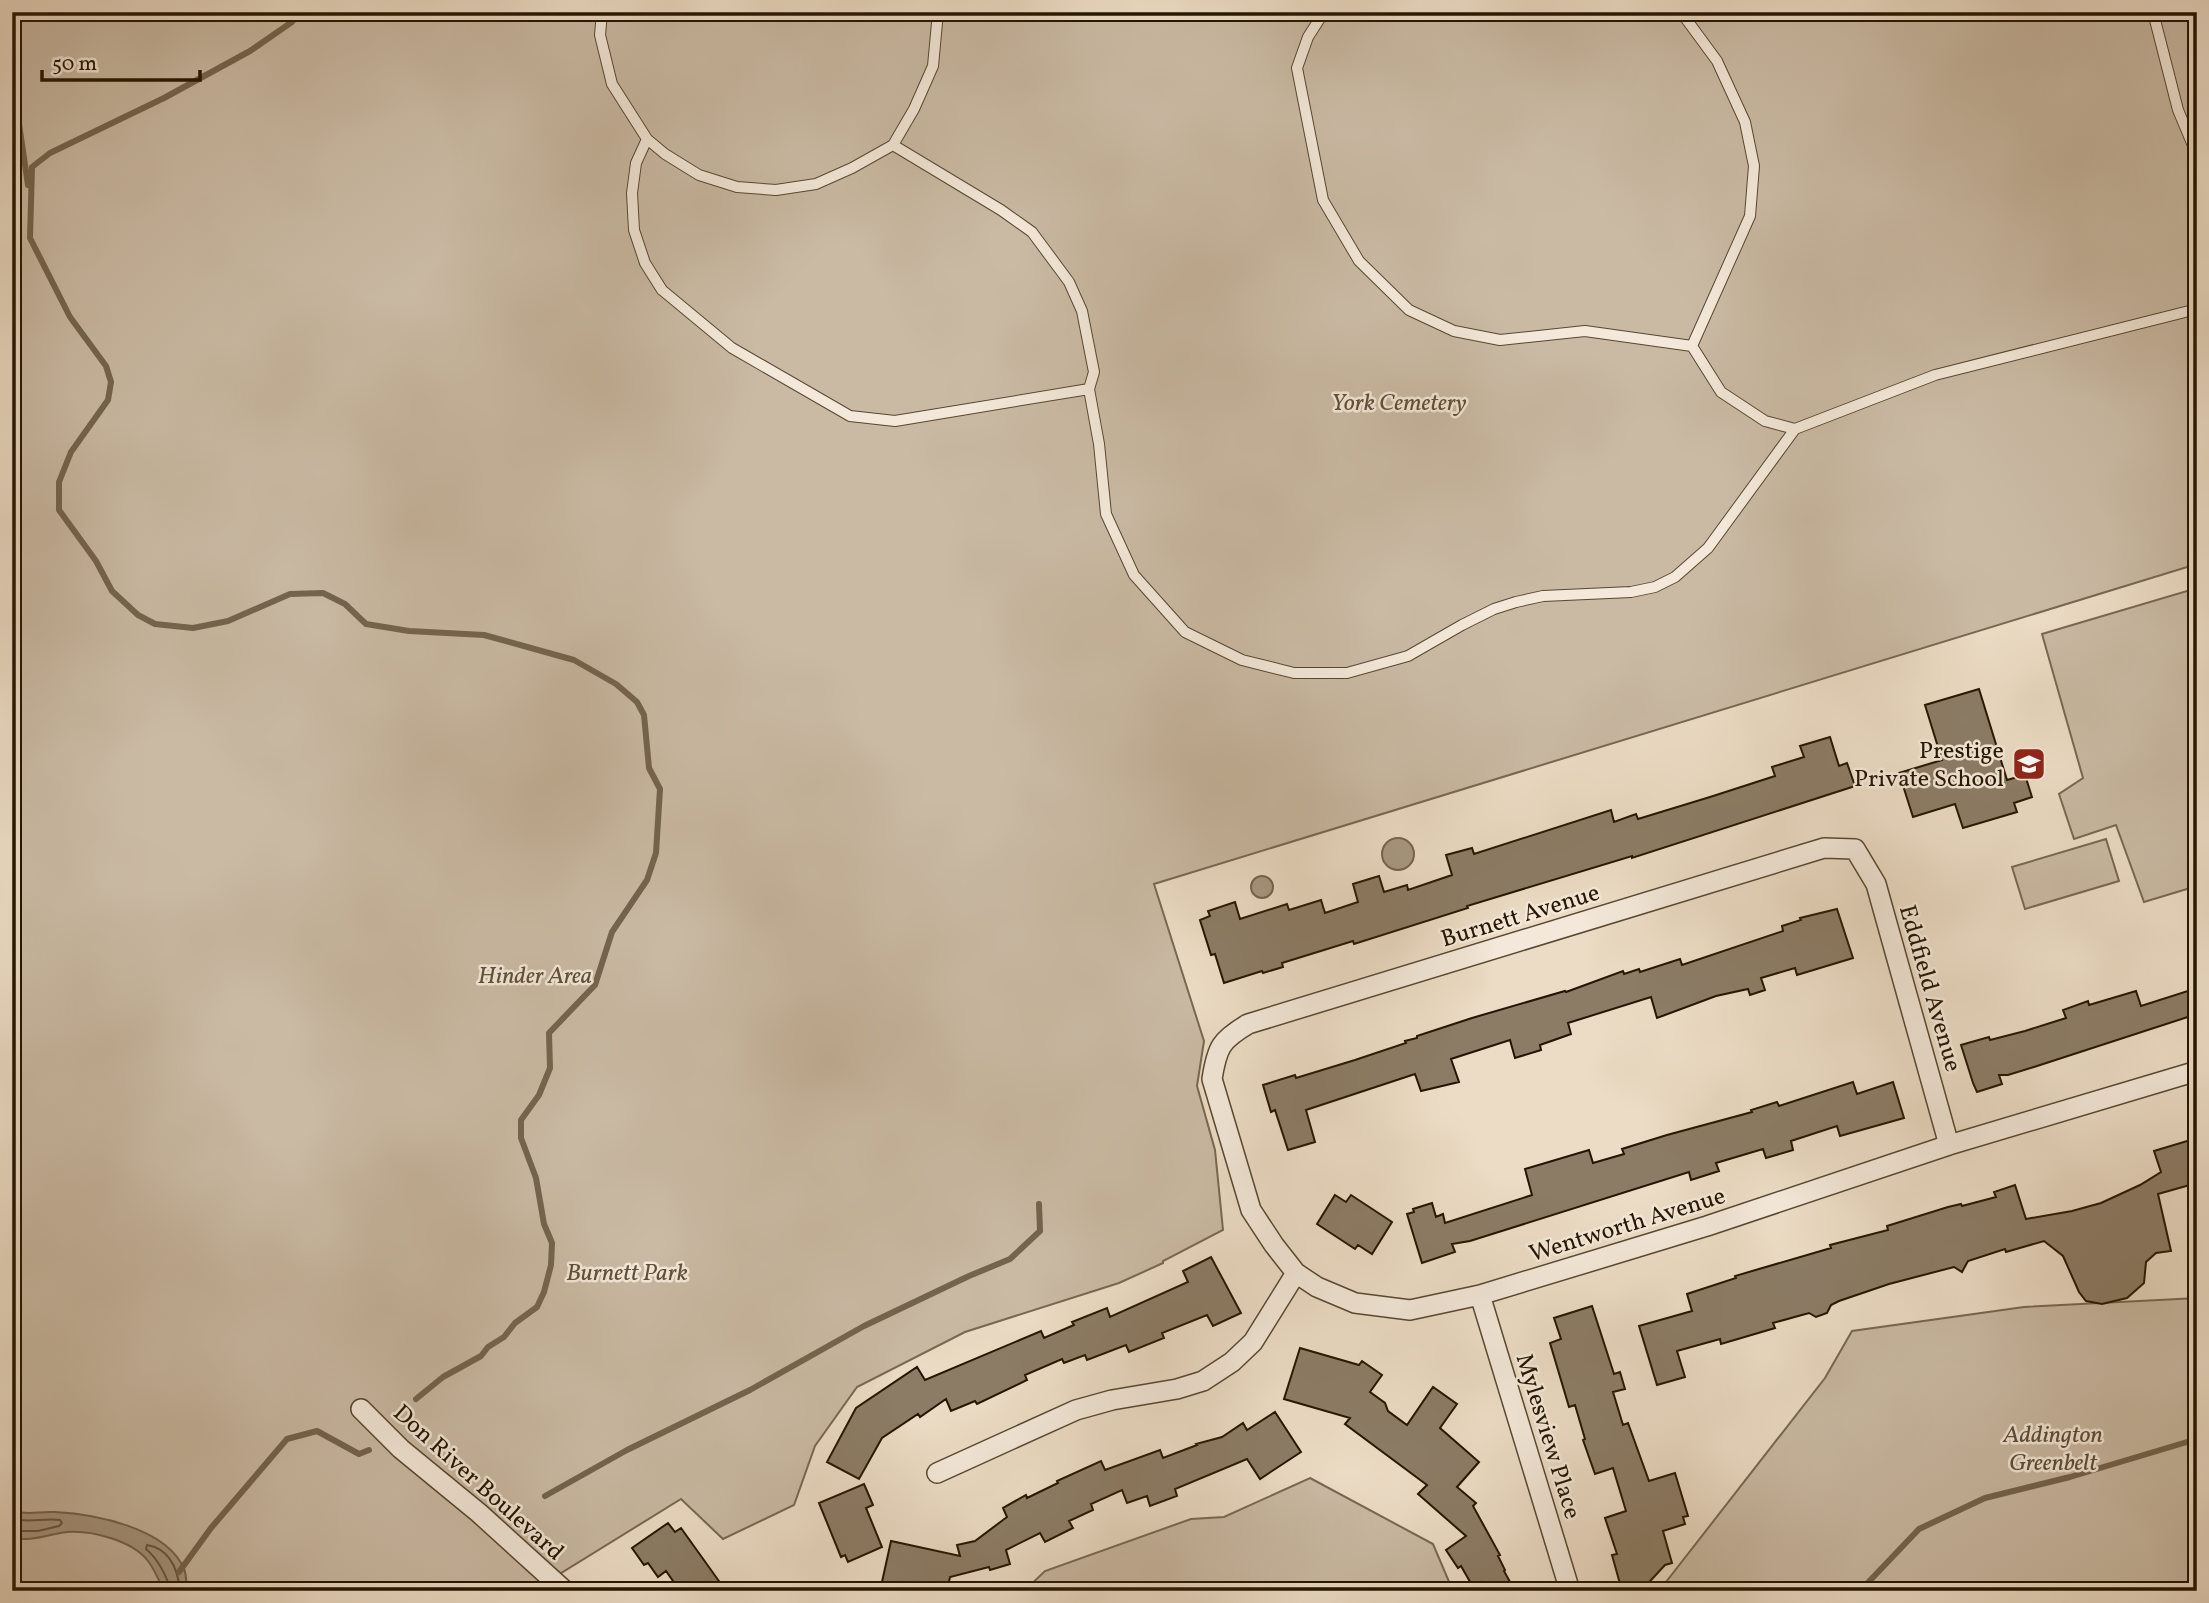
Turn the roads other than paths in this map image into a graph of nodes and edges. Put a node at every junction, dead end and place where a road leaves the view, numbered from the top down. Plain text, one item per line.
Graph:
1 (602, 12) edge
2 (938, 12) edge
3 (1324, 12) edge
4 (1681, 12) edge
5 (2153, 12) edge
6 (647, 139) junction
7 (893, 145) junction
8 (2197, 155) edge
9 (2197, 309) edge
10 (1692, 346) junction
11 (1089, 389) junction
12 (1796, 429) junction
13 (1855, 849) joint
14 (1215, 1058) joint
15 (2197, 1070) edge
16 (1949, 1145) junction
17 (1296, 1273) junction
18 (1480, 1295) junction
19 (361, 1409) dead end
20 (937, 1473) dead end
21 (565, 1591) edge
22 (1570, 1591) edge

1 - 6 lane
2 - 7 lane
3 - 10 lane
4 - 10 lane
5 - 8 lane
6 - 7 lane
6 - 11 lane
7 - 11 lane
9 - 12 lane
10 - 12 lane
11 - 12 lane
13 - 14 street, Burnett Avenue
13 - 16 street, Eddfield Avenue
14 - 17 street, Wentworth Avenue
15 - 16 street, Wentworth Avenue
16 - 18 street, Wentworth Avenue
17 - 18 street, Wentworth Avenue
17 - 20 street
18 - 22 street, Mylesview Place
19 - 21 street, Don River Boulevard

